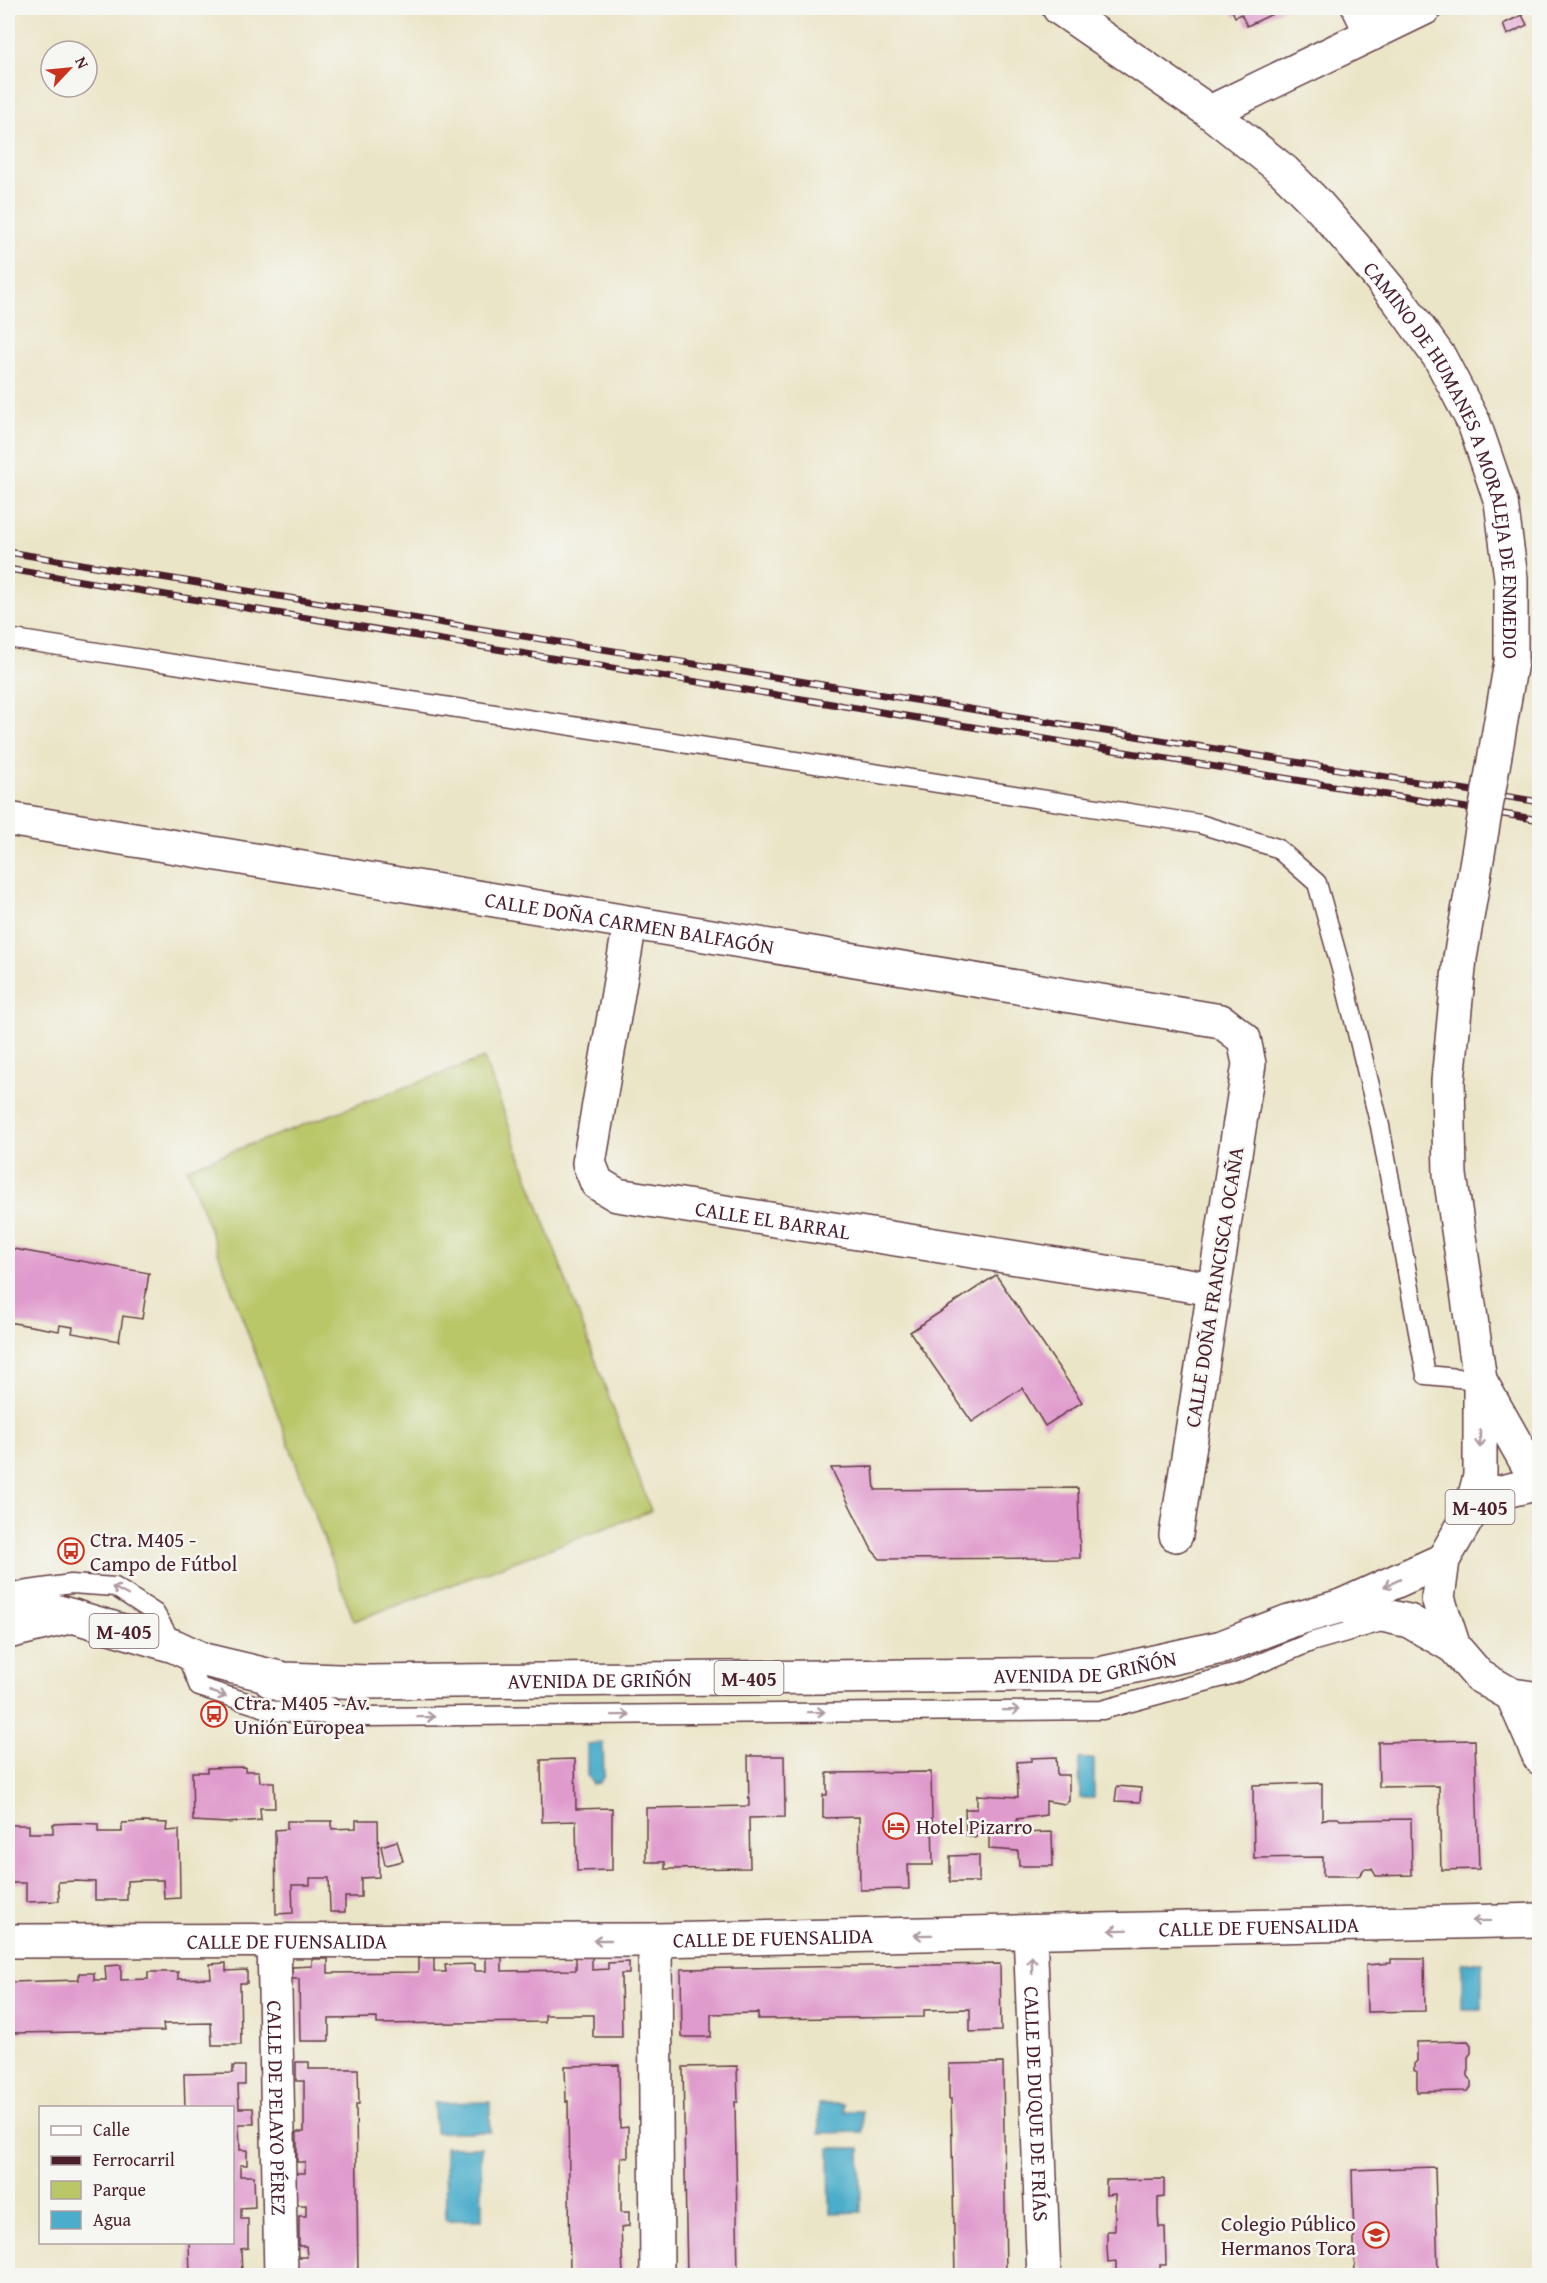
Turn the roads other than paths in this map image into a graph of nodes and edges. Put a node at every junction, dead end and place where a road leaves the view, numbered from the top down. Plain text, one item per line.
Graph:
1 (1059, 8) edge
2 (1425, 8) edge
3 (1365, 21) edge
4 (1210, 112) junction
5 (8, 638) edge
6 (8, 819) edge
7 (630, 923) junction
8 (1244, 1039) joint
9 (1214, 1289) junction
10 (1480, 1380) junction
11 (1539, 1483) edge
12 (1470, 1514) junction
13 (1176, 1535) dead end
14 (1443, 1560) junction
15 (8, 1595) edge
16 (1341, 1606) junction
17 (74, 1616) junction
18 (1396, 1618) junction
19 (8, 1632) edge
20 (1454, 1647) junction
21 (187, 1653) junction
22 (1526, 1697) edge
23 (368, 1717) junction
24 (1539, 1758) edge
25 (1539, 1920) edge
26 (1030, 1932) junction
27 (655, 1940) junction
28 (8, 1941) edge
29 (274, 1942) junction
30 (281, 2276) edge
31 (657, 2276) edge
32 (1044, 2276) edge

1 - 4 street, CAMINO DE HUMANES A MORALEJA DE ENMEDIO
2 - 3 street
3 - 4 street
4 - 10 street, CAMINO DE HUMANES A MORALEJA DE ENMEDIO, bridge
5 - 10 lane
6 - 7 street, CALLE DOÑA CARMEN BALFAGÓN
7 - 8 street, CALLE DOÑA CARMEN BALFAGÓN
7 - 9 street, CALLE EL BARRAL
8 - 9 street, CALLE DOÑA FRANCISCA OCAÑA
9 - 13 street, CALLE DOÑA FRANCISCA OCAÑA
10 - 11 street, CAMINO DE HUMANES A MORALEJA DE ENMEDIO
10 -> 12 street, CAMINO DE HUMANES A MORALEJA DE ENMEDIO
11 - 12 street, M-405
12 - 14 street, M-405
14 -> 16 street, AVENIDA DE GRIÑÓN / M-405
14 - 20 street, M-405
15 - 17 street, AVENIDA DE GRIÑÓN / M-405
21 -> 15 lane
16 - 18 street, AVENIDA DE GRIÑÓN / M-405
16 - 21 street, AVENIDA DE GRIÑÓN / M-405
17 - 19 street, M-405
17 - 21 street, AVENIDA DE GRIÑÓN / M-405
18 - 20 street, AVENIDA DE GRIÑÓN / M-405
23 -> 18 lane
20 - 22 street, M-405
21 - 23 lane
21 -> 23 lane
22 - 24 street
25 -> 26 street, CALLE DE FUENSALIDA
26 -> 27 street, CALLE DE FUENSALIDA
32 -> 26 street, CALLE DE DUQUE DE FRÍAS
27 -> 29 street, CALLE DE FUENSALIDA
27 - 31 street
28 - 29 street, CALLE DE FUENSALIDA
29 - 30 street, CALLE DE PELAYO PÉREZ

